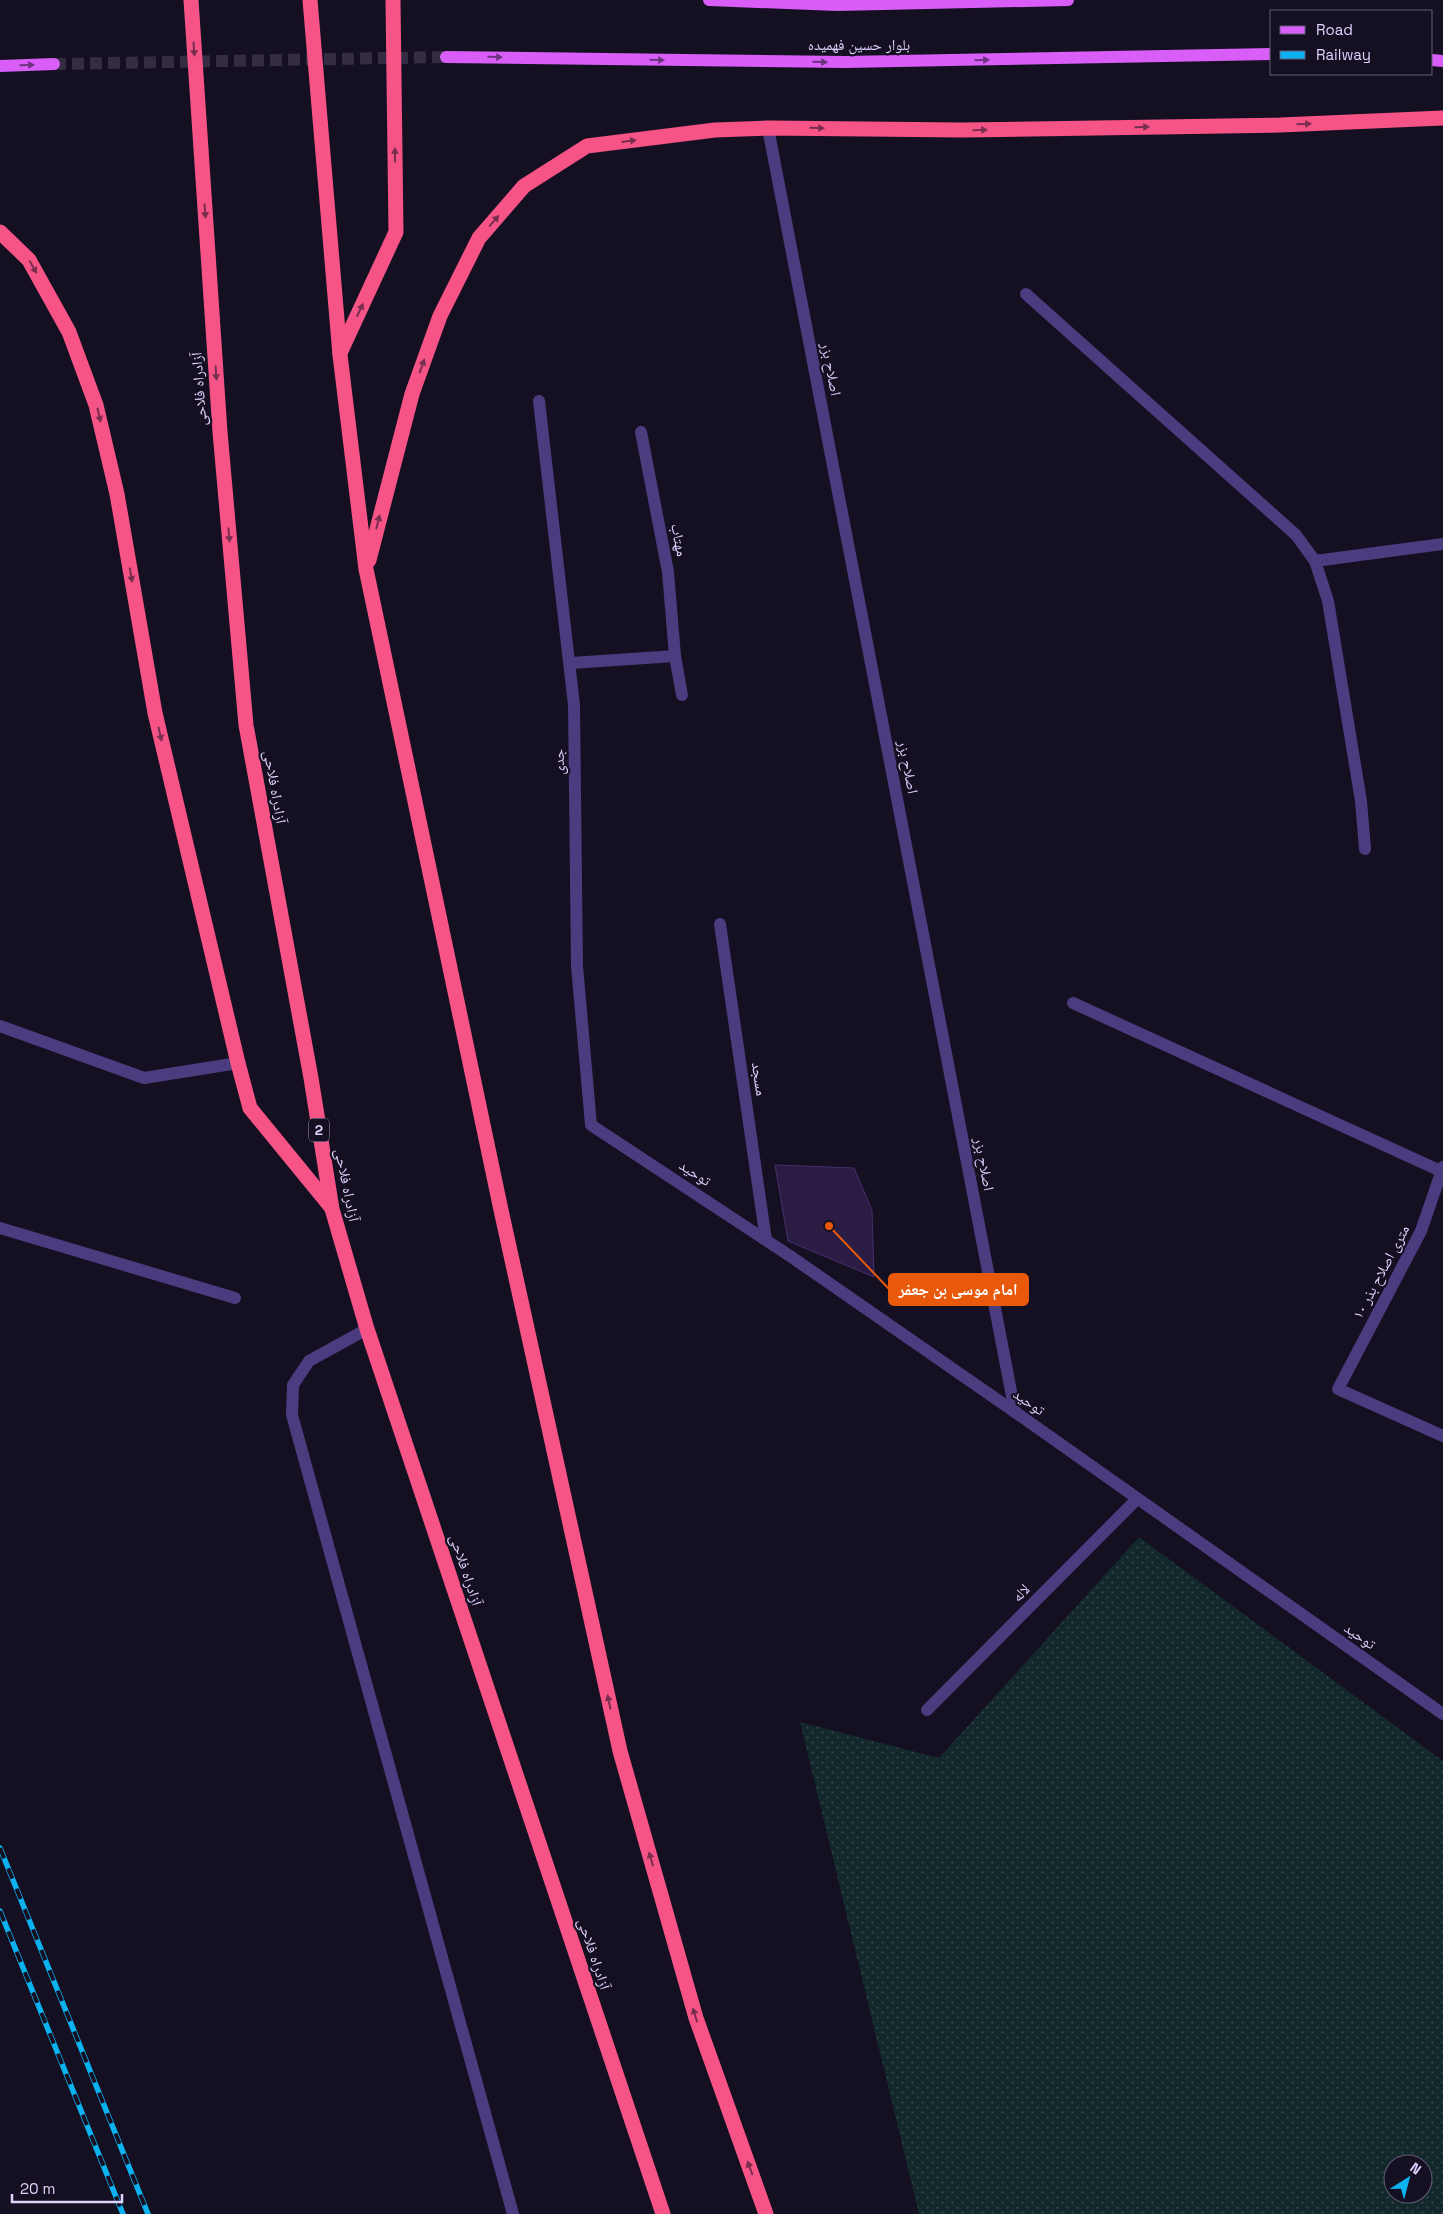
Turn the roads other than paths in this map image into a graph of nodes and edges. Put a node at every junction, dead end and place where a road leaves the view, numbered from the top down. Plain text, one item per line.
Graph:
1 (191, 0) edge
2 (310, 0) edge
3 (393, 0) edge
4 (709, 0) edge
5 (1068, 0) edge
6 (1270, 54) edge
7 (446, 57) tunnel mouth
8 (54, 64) tunnel mouth
9 (0, 66) edge
10 (1443, 118) edge
11 (768, 128) junction
12 (0, 232) edge
13 (1026, 294) dead end
14 (340, 354) junction
15 (539, 401) dead end
16 (641, 432) dead end
17 (1443, 544) edge
18 (1315, 560) junction
19 (366, 569) junction
20 (675, 656) junction
21 (571, 663) junction
22 (682, 695) dead end
23 (1365, 849) dead end
24 (720, 924) dead end
25 (1073, 1003) dead end
26 (0, 1026) edge
27 (238, 1064) junction
28 (591, 1125) joint
29 (1442, 1170) edge
30 (332, 1209) junction
31 (0, 1228) edge
32 (766, 1240) junction
33 (236, 1298) dead end
34 (367, 1329) junction
35 (1015, 1412) junction
36 (1443, 1436) edge
37 (1137, 1499) junction
38 (927, 1710) dead end
39 (1443, 1714) edge
40 (513, 2214) edge
41 (663, 2214) edge
42 (766, 2214) edge

1 -> 30 highway, آزادراه فلاحی / 2
2 - 14 highway
14 -> 3 highway
4 - 5 main road
7 -> 6 main road, بلوار حسین فهمیده
9 -> 8 main road
11 -> 10 highway
19 -> 11 highway
11 - 35 street, اصلاح بزر
12 -> 27 highway
13 - 18 street
14 - 19 highway
15 - 21 street, جدی
16 - 20 street, مهتاب
17 - 18 street
18 - 23 street
42 -> 19 highway
20 - 21 street
20 - 22 street, مهتاب
21 - 28 street, جدی
24 - 32 street, مسجد
25 - 29 street
26 - 27 street
27 - 30 highway
28 - 32 street, توحید
29 - 36 street, ۱۰ متری اصلاح بذر
30 - 34 highway, آزادراه فلاحی / 2
31 - 33 street
32 - 35 street, توحید
34 - 40 street
34 - 41 highway, آزادراه فلاحی / 2
35 - 37 street, توحید
37 - 38 street, لاله
37 - 39 street, توحید

